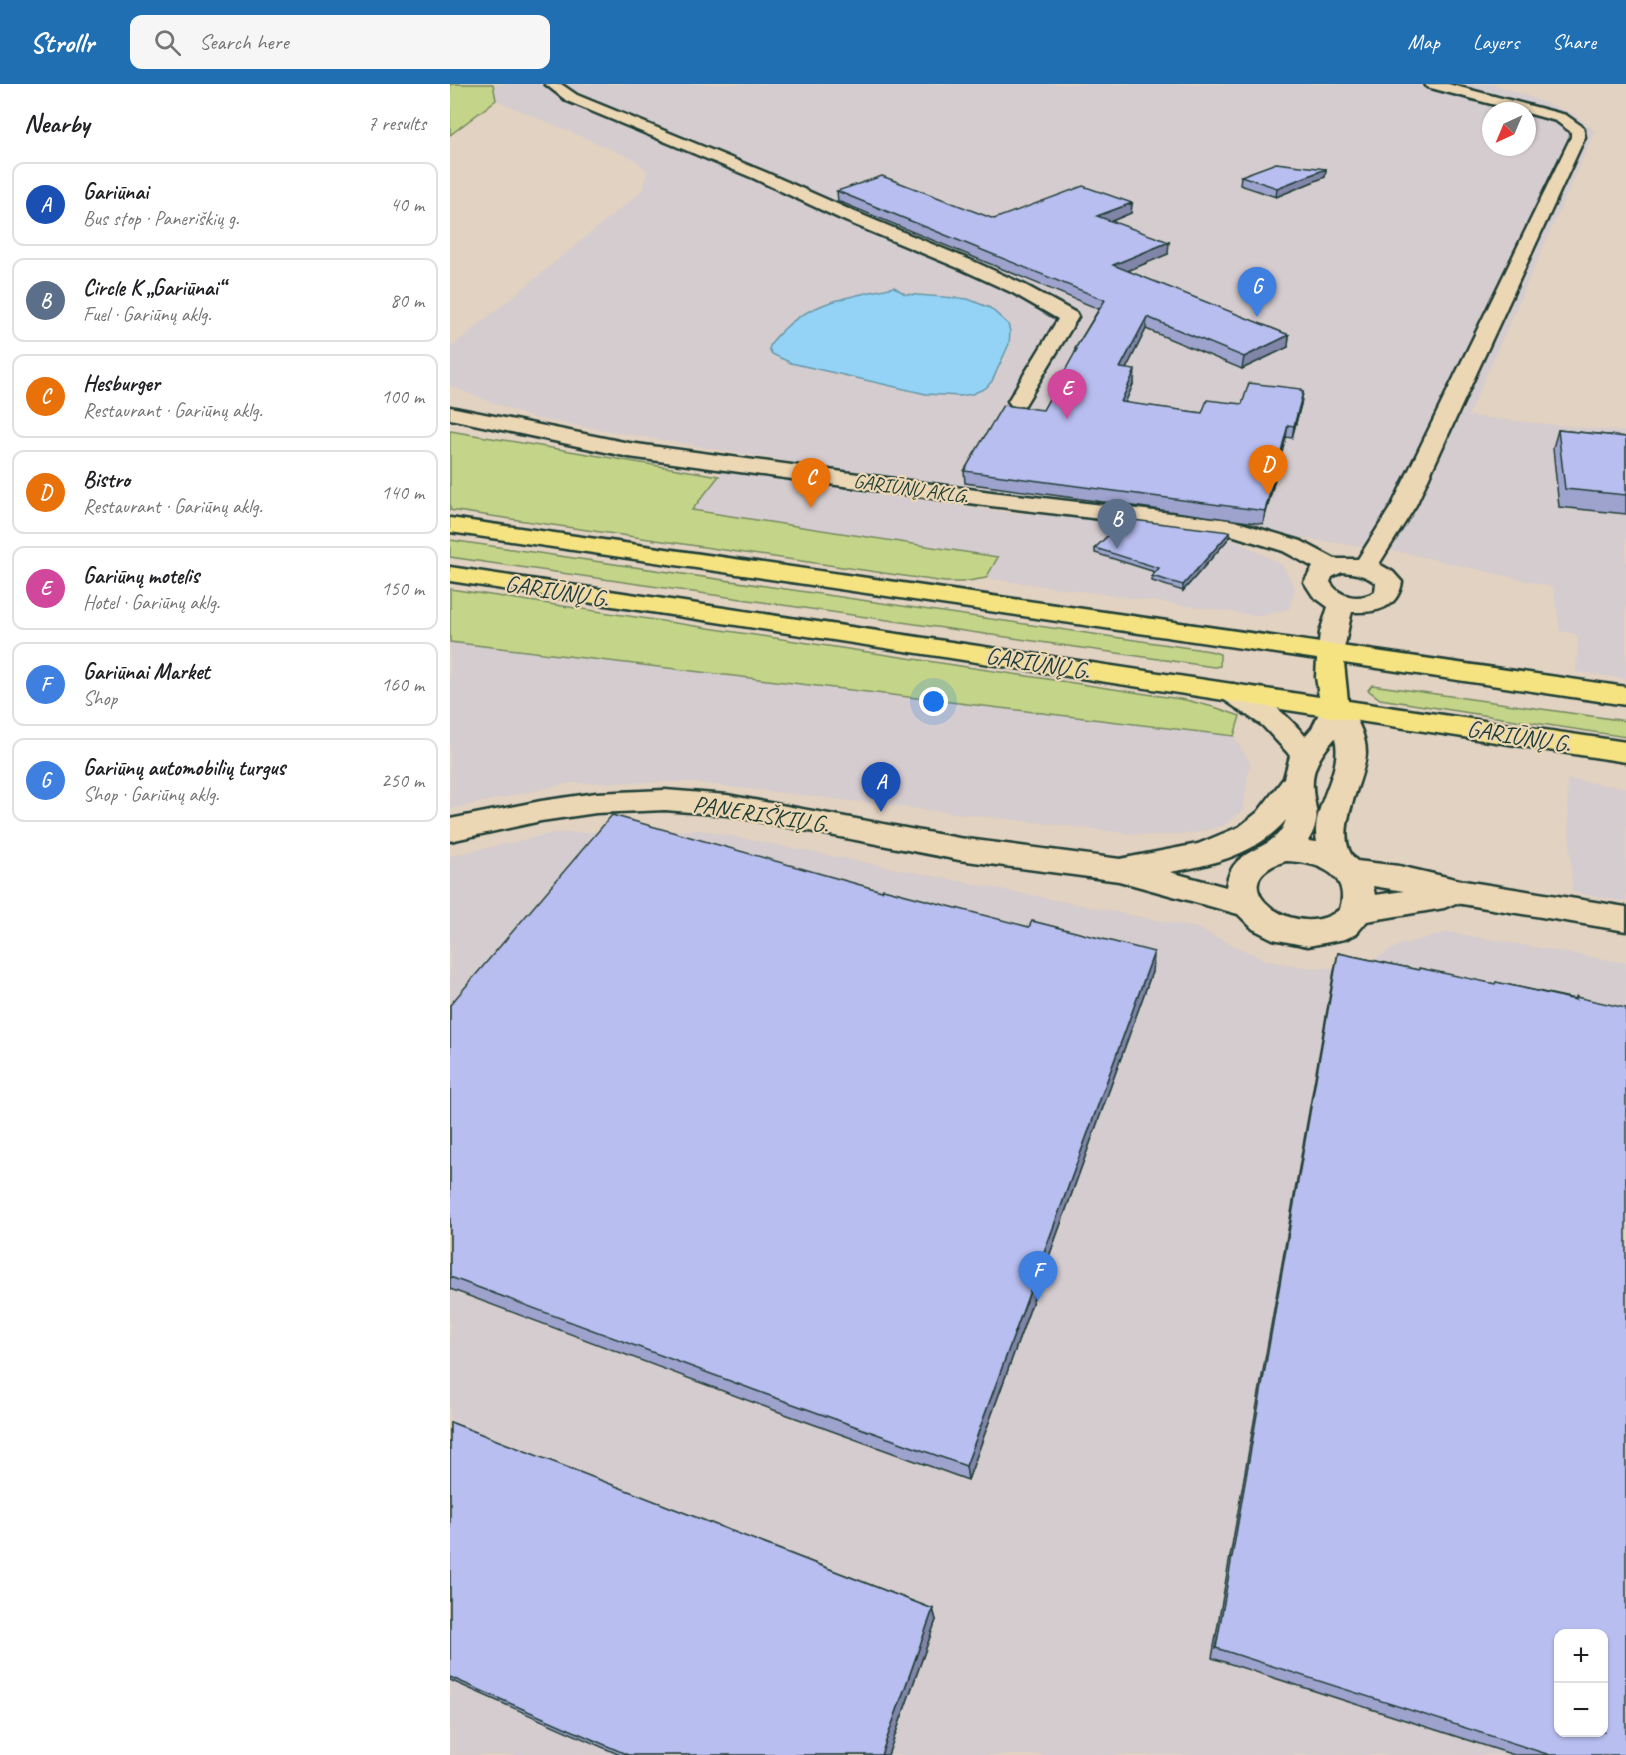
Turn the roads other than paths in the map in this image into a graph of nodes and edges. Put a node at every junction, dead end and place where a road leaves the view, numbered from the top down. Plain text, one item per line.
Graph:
1 (552, 84) edge
2 (1432, 84) edge
3 (1018, 400) dead end
4 (450, 413) edge
5 (450, 525) edge
6 (1332, 567) junction
7 (1365, 567) junction
8 (450, 574) edge
9 (994, 584) dead end
10 (944, 596) junction
11 (1342, 603) junction
12 (1331, 652) junction
13 (1233, 693) junction
14 (1626, 696) edge
15 (1335, 707) junction
16 (1626, 752) edge
17 (1302, 768) junction
18 (450, 830) edge
19 (1282, 850) junction
20 (1248, 868) junction
21 (1344, 868) junction
22 (1119, 870) junction
23 (1464, 893) junction
24 (1247, 905) junction
25 (1358, 910) junction
26 (1626, 919) edge

1 - 3 street
2 - 7 street
4 - 6 street, GARIŪNŲ AKLG.
5 - 10 highway, GARIŪNŲ G.
6 - 7 street, GARIŪNŲ AKLG.
6 - 11 street
7 - 11 street
8 - 13 highway, GARIŪNŲ G.
9 - 10 highway
10 - 12 highway, GARIŪNŲ G.
11 - 12 street
12 - 14 highway, GARIŪNŲ G.
12 - 15 highway
13 - 15 highway, GARIŪNŲ G.
13 - 17 street
15 - 16 highway, GARIŪNŲ G.
15 - 17 street
15 - 21 street
17 - 19 street
17 - 22 street
18 - 22 street, PANERIŠKIŲ G.
19 - 20 street
19 - 21 street
20 - 22 street
20 - 24 street
21 - 23 street
21 - 25 street
22 - 24 street, PANERIŠKIŲ G.
23 - 25 street
23 - 26 street
24 - 25 street, PANERIŠKIŲ G.

